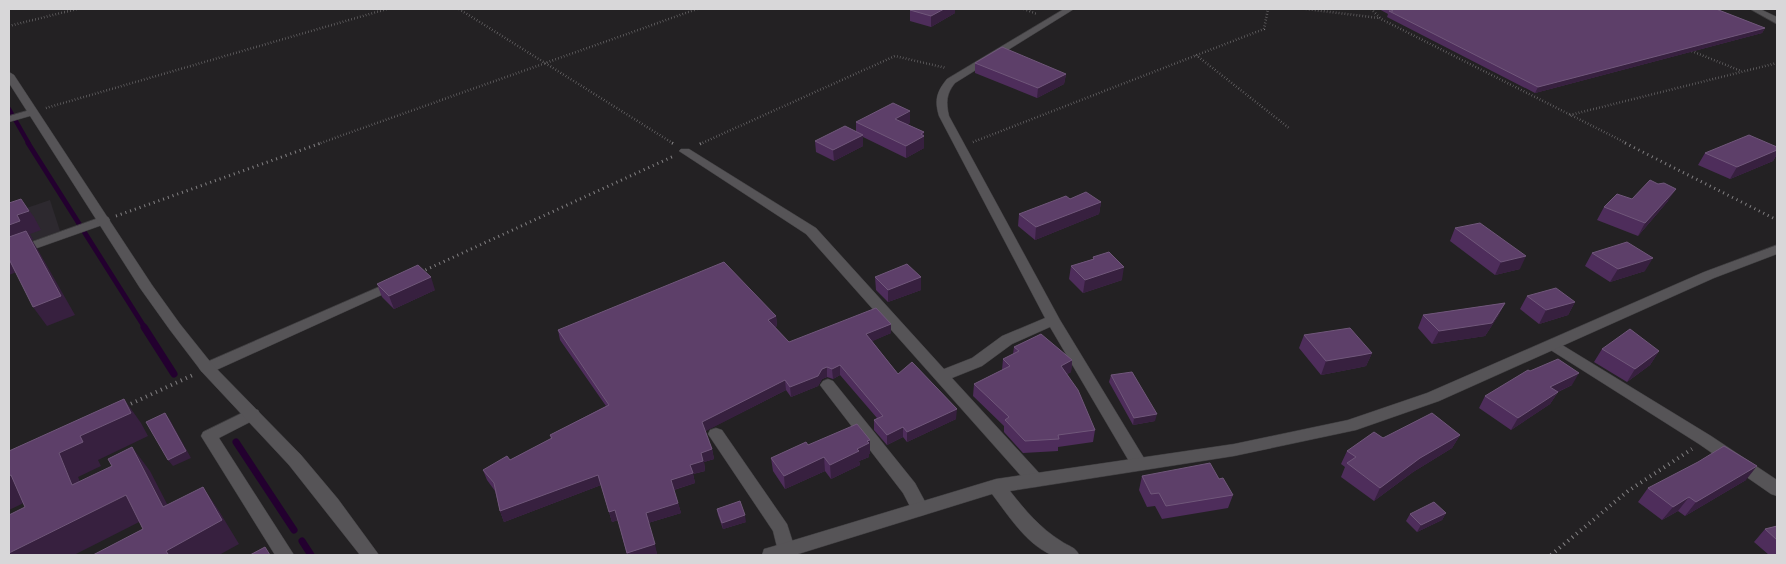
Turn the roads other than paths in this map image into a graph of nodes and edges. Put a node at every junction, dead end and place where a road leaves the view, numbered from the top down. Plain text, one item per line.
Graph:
1 (1070, 9) edge
2 (1754, 9) edge
3 (1777, 21) edge
4 (9, 74) edge
5 (28, 113) junction
6 (9, 119) edge
7 (686, 151) road end
8 (98, 222) junction
9 (1777, 249) edge
10 (9, 254) edge
11 (382, 290) edge
12 (1052, 320) junction
13 (1554, 345) junction
14 (207, 368) junction
15 (941, 376) junction
16 (828, 385) dead end
17 (252, 414) junction
18 (716, 434) dead end
19 (1139, 463) junction
20 (1035, 480) junction
21 (996, 486) junction
22 (1777, 489) edge
23 (920, 510) junction
24 (781, 554) edge
25 (285, 555) edge
26 (370, 555) edge
27 (1070, 555) edge

1 - 12 street
2 - 3 street
4 - 5 street
5 - 6 street
5 - 8 street
7 - 15 street
8 - 10 street
8 - 14 street
9 - 13 street
11 - 14 street
12 - 15 street
12 - 19 street
13 - 19 street
13 - 22 street
14 - 17 street
15 - 20 street
16 - 23 street
17 - 25 street
17 - 26 street
18 - 24 street
19 - 20 street
20 - 21 street
21 - 23 street
21 - 27 street
23 - 24 street

